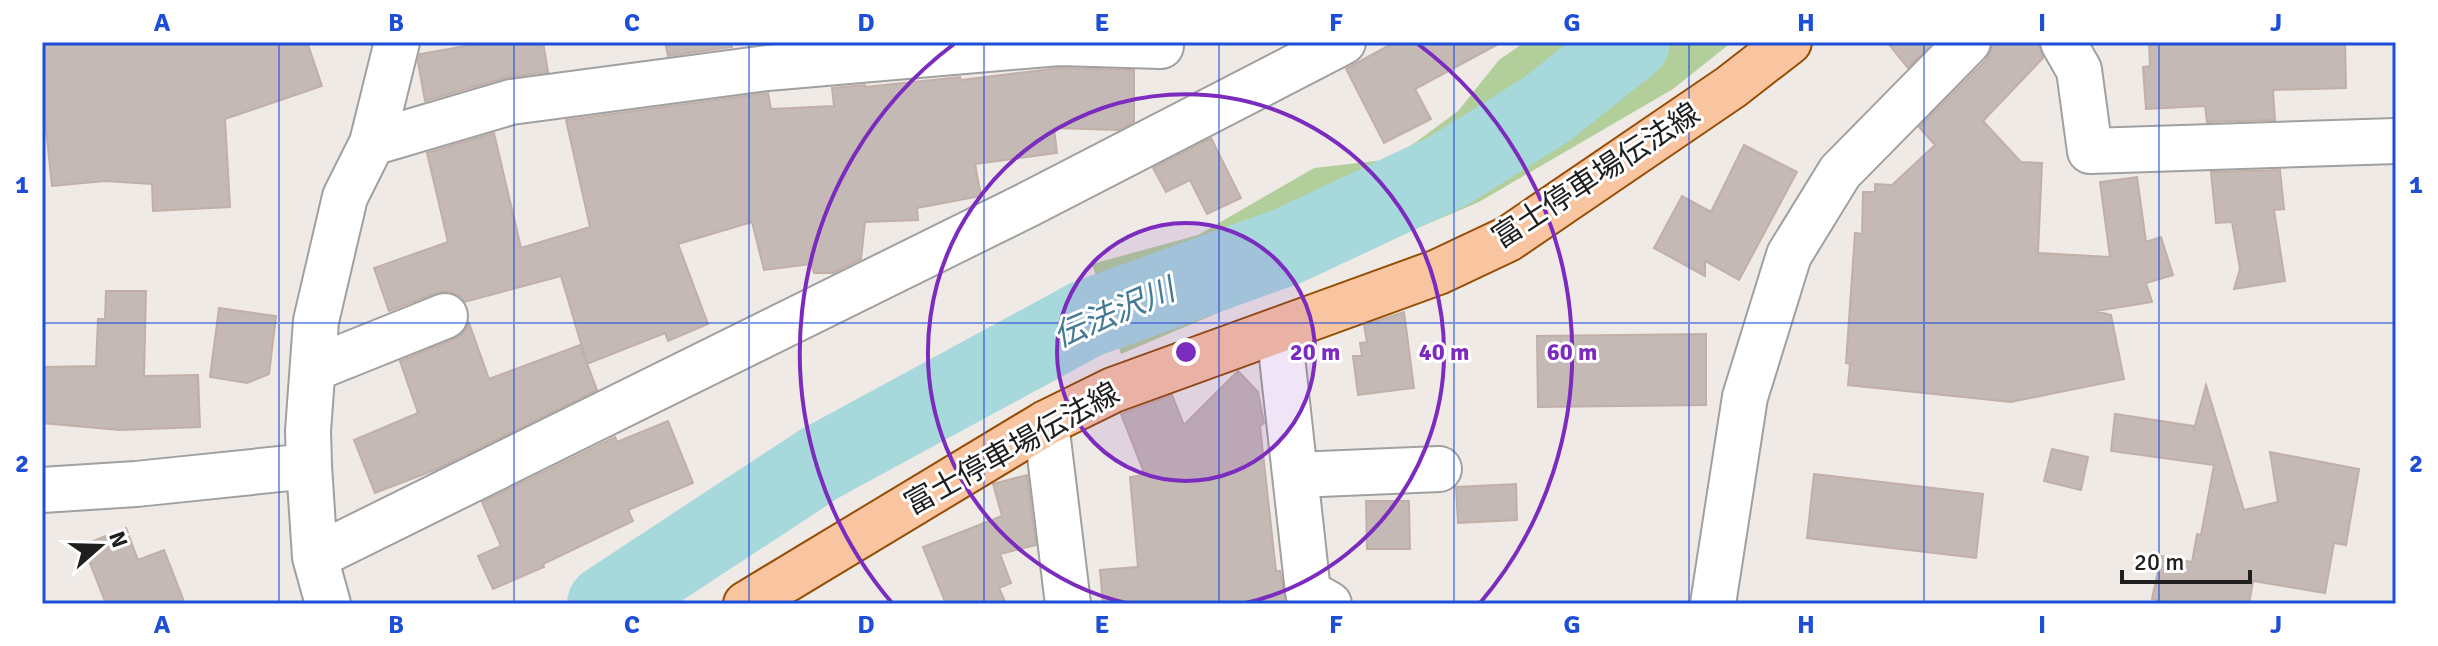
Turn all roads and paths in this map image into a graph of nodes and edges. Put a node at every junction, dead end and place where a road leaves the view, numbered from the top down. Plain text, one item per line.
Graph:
1 (397, 42) edge
2 (1343, 42) edge
3 (1789, 42) edge
4 (1968, 42) edge
5 (2063, 42) edge
6 (1161, 46) dead end
7 (883, 50) edge
8 (2396, 141) edge
9 (372, 143) junction
10 (445, 316) dead end
11 (1279, 330) junction
12 (313, 369) junction
13 (1046, 423) junction
14 (309, 466) junction
15 (1439, 469) dead end
16 (1296, 475) junction
17 (42, 490) edge
18 (315, 557) junction
19 (328, 604) edge
20 (746, 604) edge
21 (1068, 604) edge
22 (1329, 604) edge
23 (1713, 604) edge

1 - 9 street
2 - 18 street
3 - 11 main road, 富士停車場伝法線
4 - 23 street
5 - 8 street
6 - 7 street
7 - 9 street
9 - 12 street
10 - 12 street
11 - 13 main road, 富士停車場伝法線
11 - 16 street
12 - 14 street
13 - 20 main road, 富士停車場伝法線
13 - 21 street
14 - 17 street
14 - 18 street
15 - 16 street
16 - 22 street
18 - 19 street

